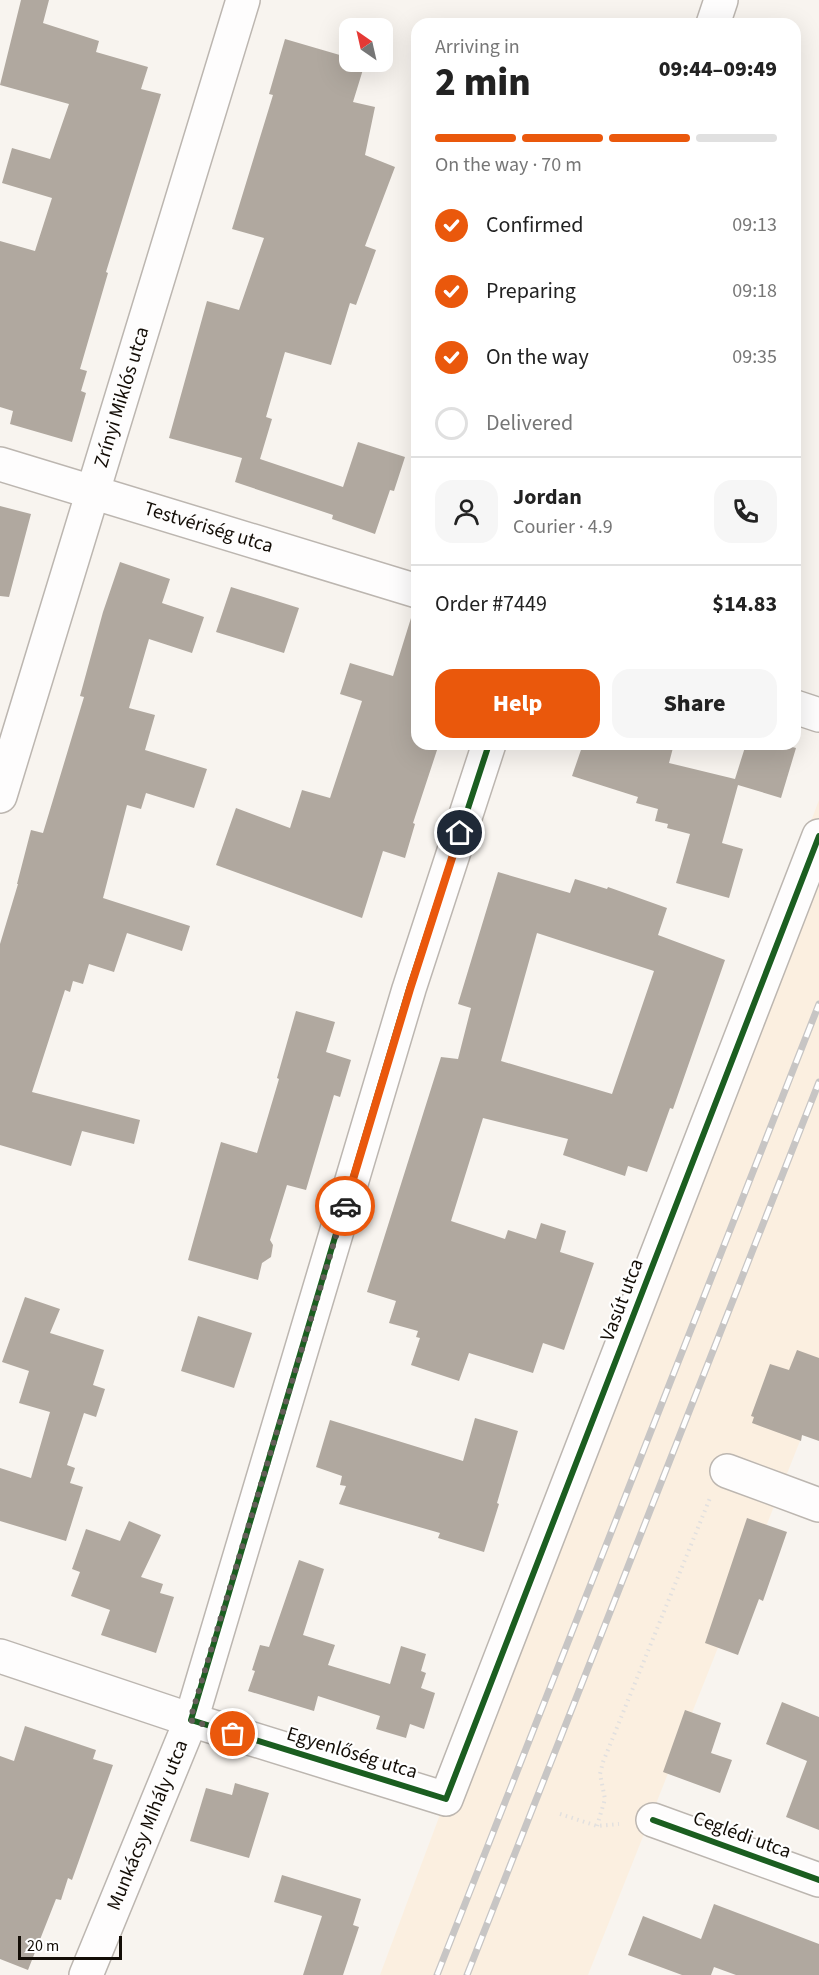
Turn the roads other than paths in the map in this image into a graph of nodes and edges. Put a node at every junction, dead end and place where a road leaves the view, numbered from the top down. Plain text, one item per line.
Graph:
1 (243, 0) edge
2 (721, 0) edge
3 (715, 18) edge
4 (0, 464) edge
5 (92, 492) junction
6 (411, 589) edge
7 (801, 710) edge
8 (819, 715) edge
9 (487, 750) edge
10 (0, 796) edge
11 (819, 836) edge
12 (732, 1472) road end
13 (819, 1505) edge
14 (0, 1656) edge
15 (190, 1720) junction
16 (456, 1776) joint
17 (653, 1820) dead end
18 (819, 1880) edge
19 (86, 1975) edge

1 - 5 street, Zrínyi Miklós utca
2 - 3 street
4 - 5 street, Testvériség utca
5 - 6 street, Testvériség utca
5 - 10 street, Zrínyi Miklós utca
7 - 8 street
9 - 15 street, Munkácsy Mihály utca
11 - 16 street, Vasút utca
12 - 13 street
14 - 15 street, Egyenlőség utca
15 - 16 street, Egyenlőség utca
15 - 19 street, Munkácsy Mihály utca
17 - 18 street, Ceglédi utca

